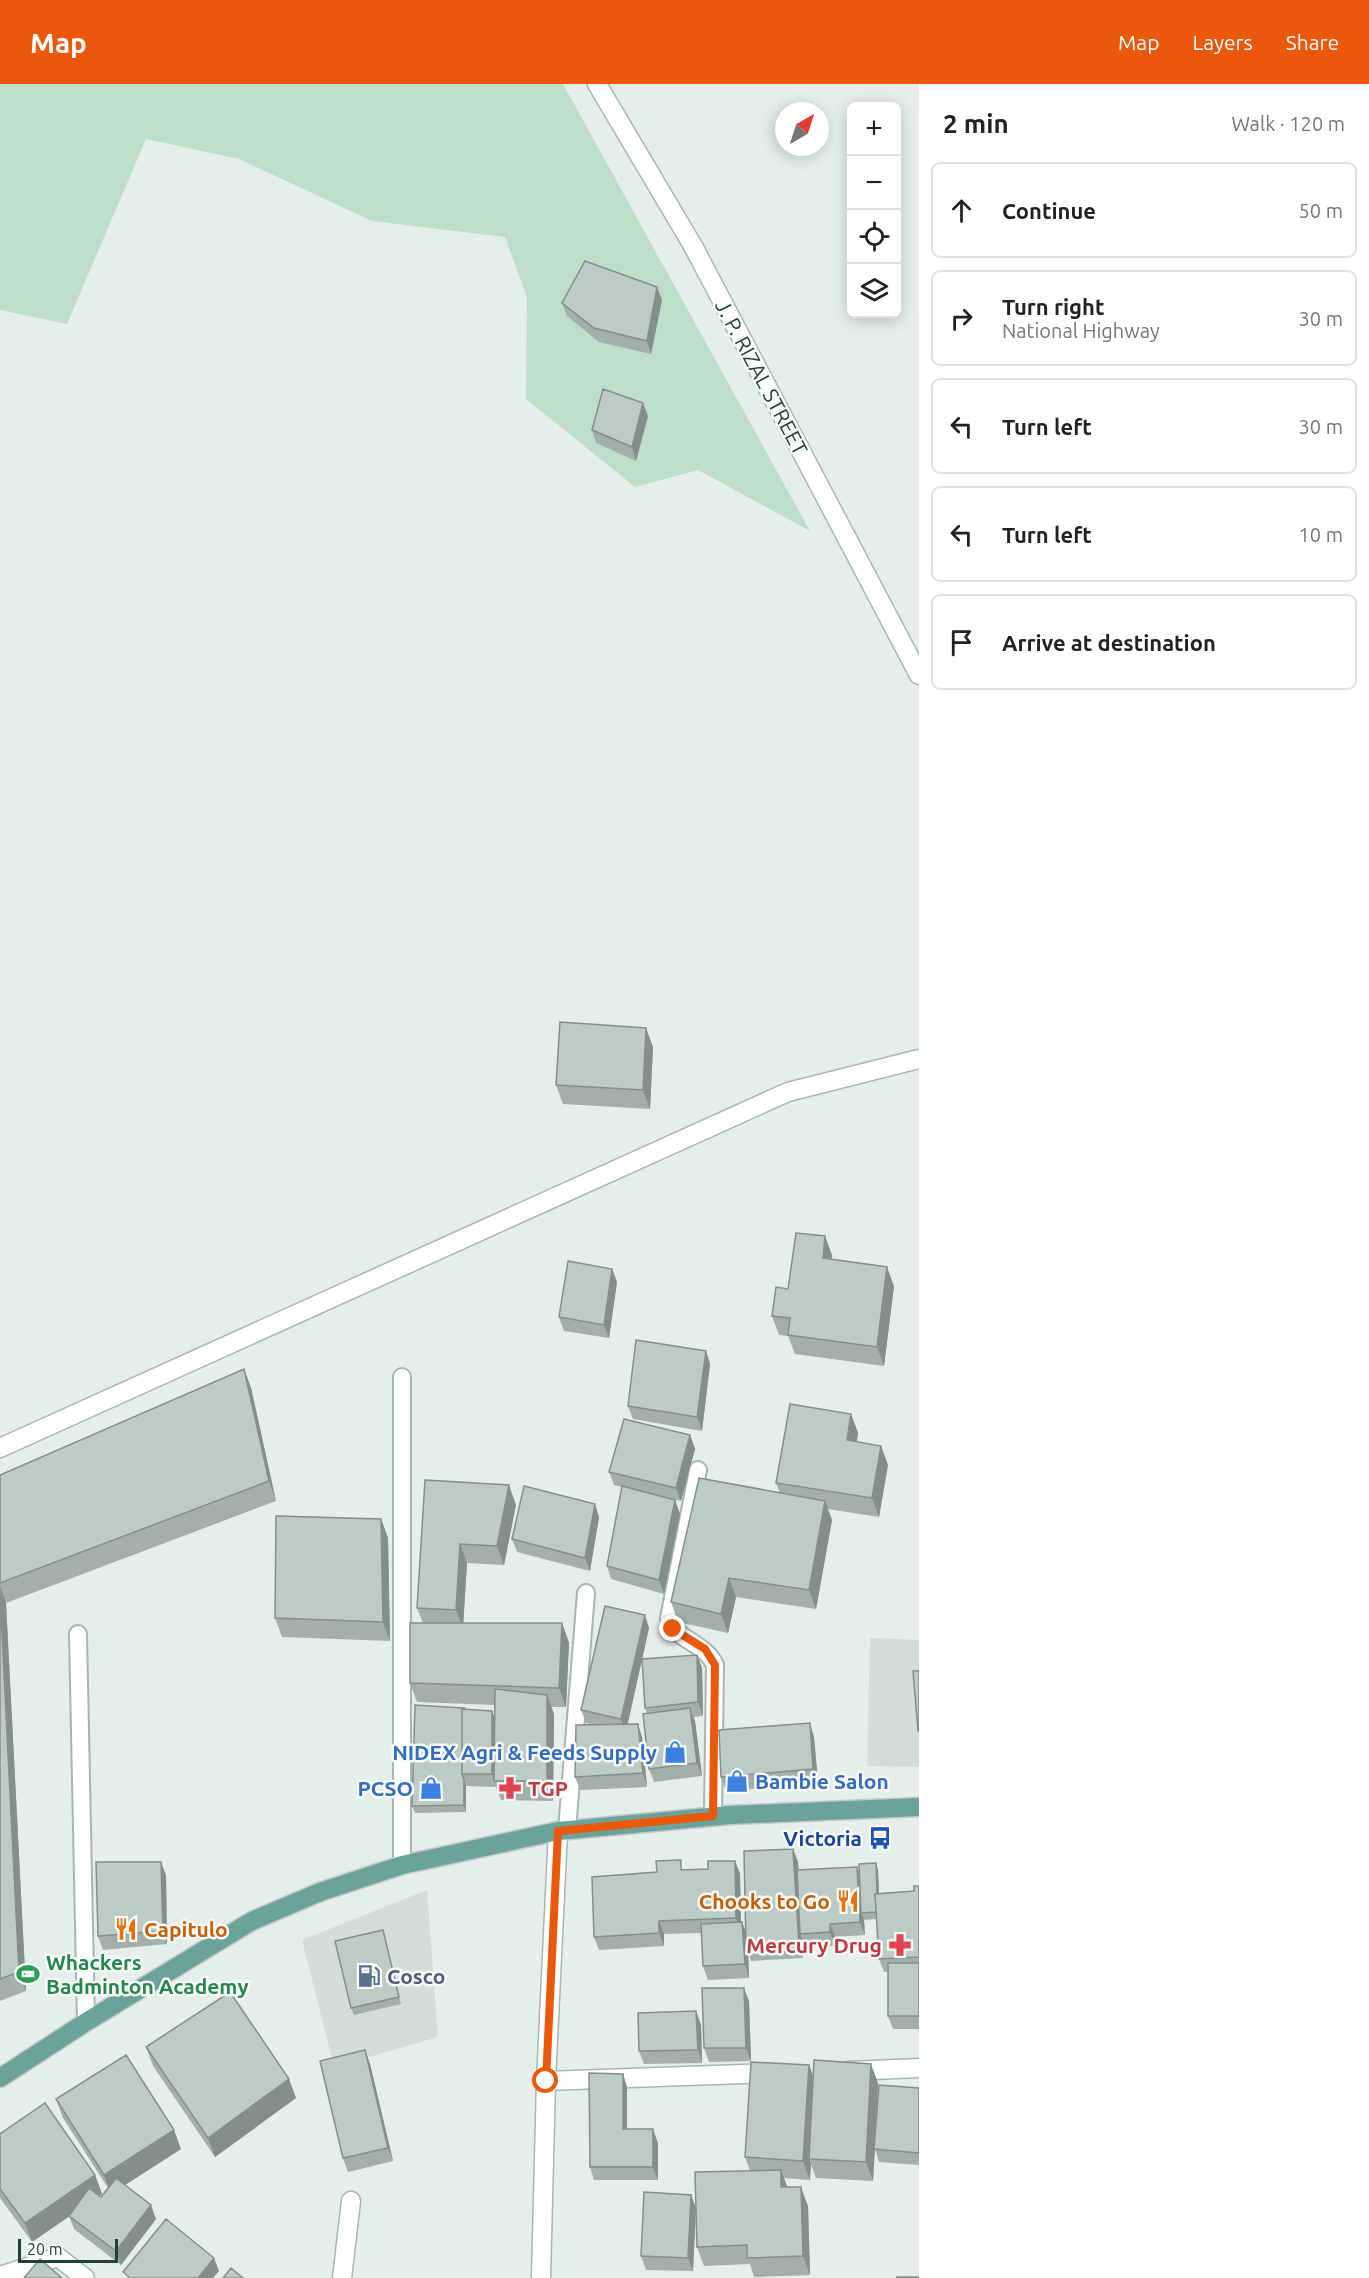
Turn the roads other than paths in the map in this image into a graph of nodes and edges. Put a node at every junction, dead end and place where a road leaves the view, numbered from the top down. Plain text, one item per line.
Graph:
1 (597, 84) edge
2 (919, 675) edge
3 (919, 1059) edge
4 (402, 1377) dead end
5 (0, 1448) edge
6 (698, 1470) dead end
7 (586, 1593) dead end
8 (78, 1634) dead end
9 (919, 1807) edge
10 (713, 1816) junction
11 (563, 1831) junction
12 (402, 1865) junction
13 (86, 2022) junction
14 (919, 2068) edge
15 (826, 2072) edge
16 (791, 2073) edge
17 (0, 2078) edge
18 (546, 2081) junction
19 (351, 2201) dead end
20 (0, 2276) edge
21 (85, 2278) edge
22 (342, 2278) edge
23 (541, 2278) edge

1 - 2 street, J. P. RIZAL STREET
3 - 5 street
4 - 12 lane
6 - 10 lane
7 - 11 lane
8 - 13 lane
9 - 10 main road
10 - 11 main road
11 - 12 main road
11 - 18 street
12 - 13 main road
13 - 17 main road
14 - 15 street
16 - 18 street
18 - 23 street
19 - 22 street
20 - 21 street

